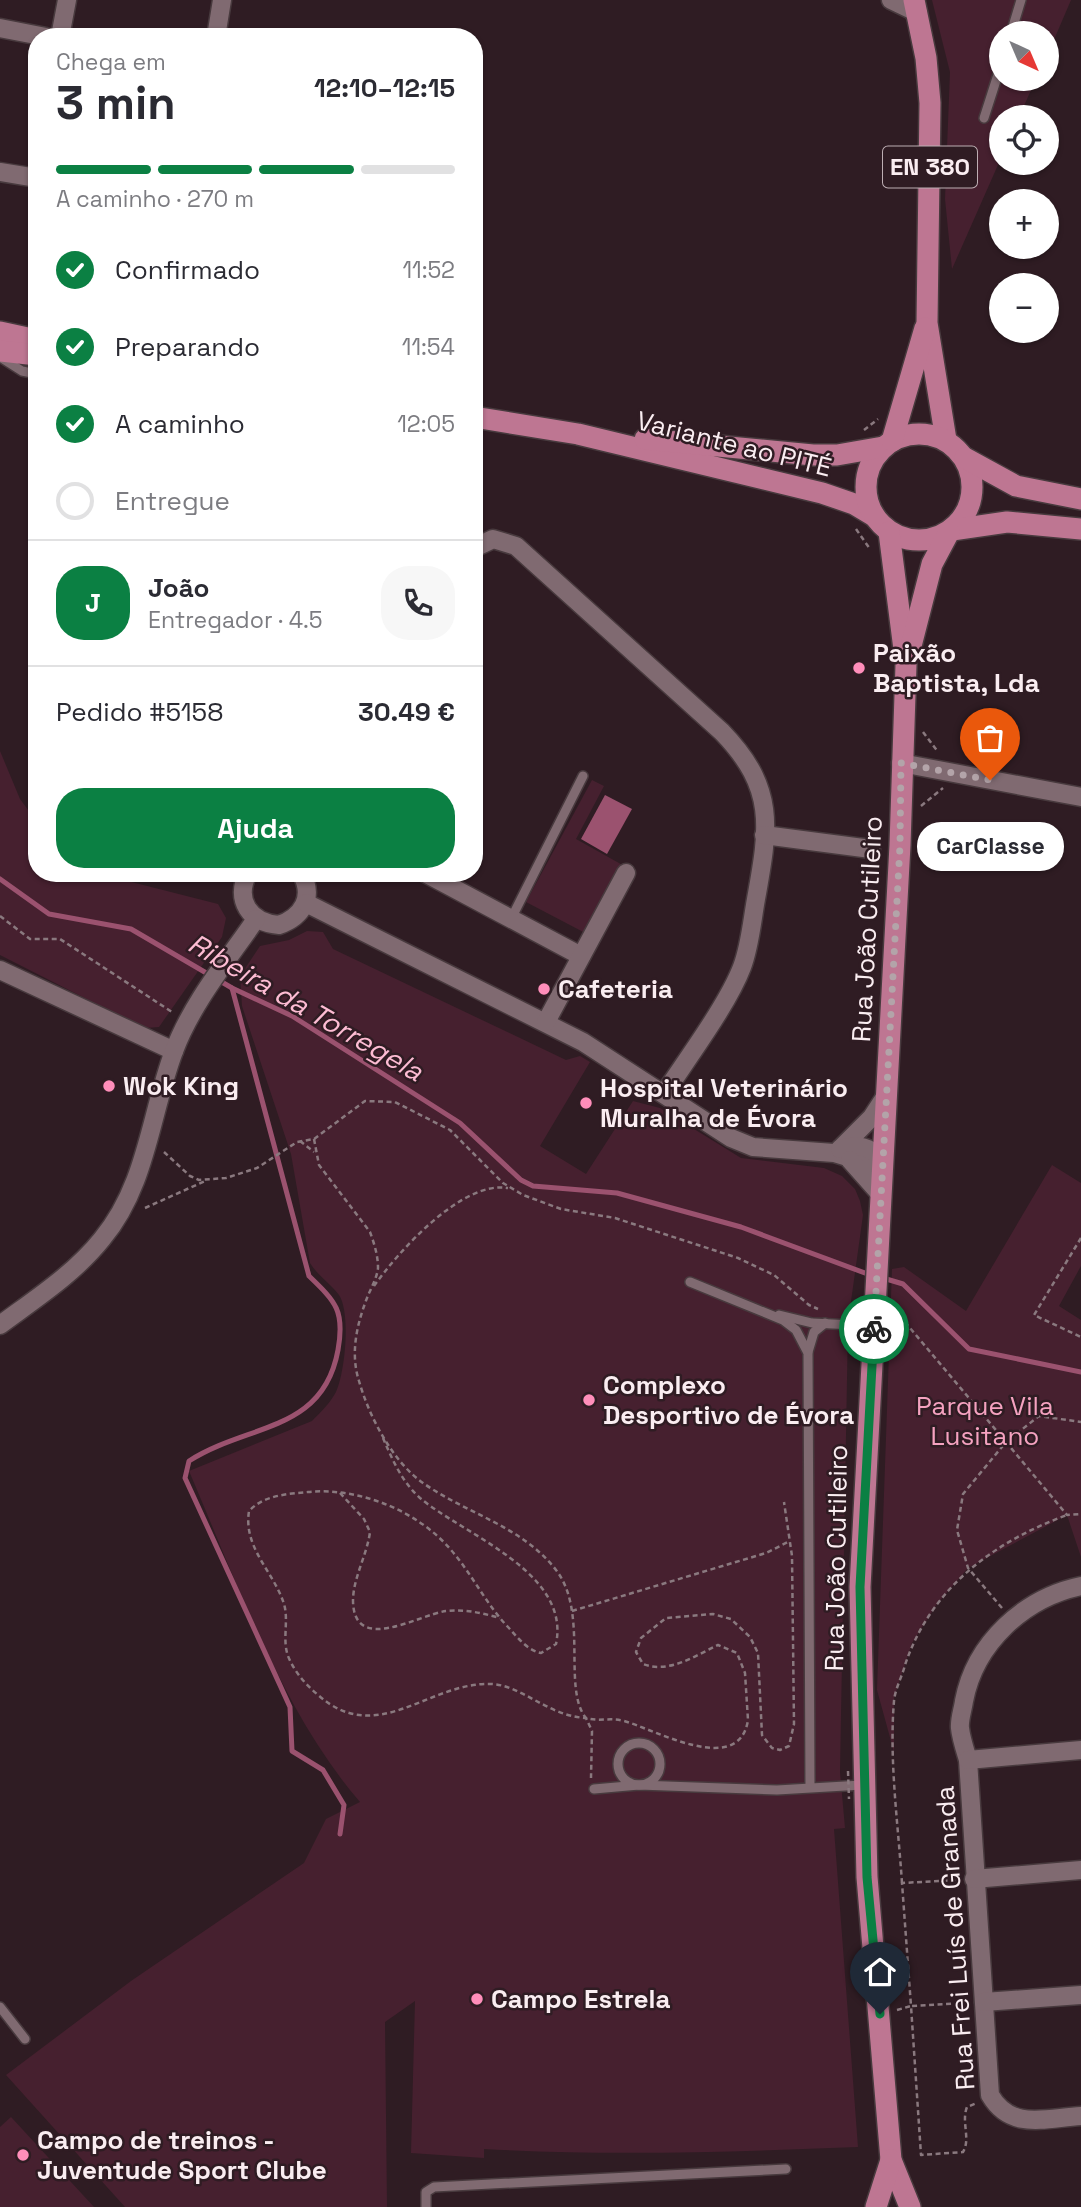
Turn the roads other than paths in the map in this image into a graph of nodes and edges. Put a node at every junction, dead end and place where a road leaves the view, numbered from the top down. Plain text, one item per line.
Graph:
1 (67, 0) edge
2 (222, 0) edge
3 (891, 0) edge
4 (1021, 0) edge
5 (916, 6) edge
6 (1015, 21) edge
7 (62, 28) edge
8 (217, 28) edge
9 (1, 32) edge
10 (28, 35) edge
11 (993, 91) edge
12 (984, 118) dead end
13 (0, 172) edge
14 (28, 177) edge
15 (927, 323) junction
16 (1, 337) edge
17 (28, 339) edge
18 (28, 350) edge
19 (0, 357) edge
20 (28, 372) edge
21 (483, 418) edge
22 (578, 434) junction
23 (946, 440) junction
24 (887, 444) junction
25 (965, 458) junction
26 (1081, 499) edge
27 (874, 516) junction
28 (1081, 529) edge
29 (951, 531) junction
30 (890, 532) junction
31 (483, 544) edge
32 (906, 665) junction
33 (901, 763) junction
34 (583, 776) dead end
35 (1081, 797) edge
36 (764, 835) junction
37 (871, 849) dead end
38 (626, 873) dead end
39 (244, 882) edge
40 (306, 882) edge
41 (442, 882) edge
42 (306, 903) junction
43 (256, 919) junction
44 (512, 919) junction
45 (582, 956) junction
46 (0, 970) edge
47 (546, 1022) junction
48 (174, 1051) junction
49 (664, 1094) junction
50 (887, 1094) junction
51 (841, 1154) junction
52 (883, 1160) junction
53 (881, 1196) junction
54 (690, 1282) dead end
55 (769, 1313) junction
56 (881, 1322) junction
57 (825, 1323) junction
58 (0, 1325) edge
59 (808, 1353) junction
60 (1081, 1586) edge
61 (1081, 1751) edge
62 (968, 1759) junction
63 (639, 1785) junction
64 (853, 1785) junction
65 (810, 1787) junction
66 (594, 1789) road end
67 (1081, 1870) edge
68 (974, 1879) junction
69 (1081, 1995) edge
70 (984, 2002) junction
71 (1, 2011) edge
72 (25, 2039) dead end
73 (1081, 2116) edge
74 (891, 2160) junction
75 (786, 2169) dead end
76 (426, 2207) edge
77 (876, 2207) edge
78 (910, 2207) edge

1 - 7 street
2 - 8 street
3 - 5 street
4 - 6 lane
5 - 15 main road, EN 380
9 - 10 street
11 - 12 lane
13 - 14 street
15 - 23 main road, EN 380
15 - 24 main road, EN 380
16 - 17 main road
16 - 18 main road
19 - 20 lane
21 - 22 main road, Variante ao PITÉ
22 - 24 main road, Variante ao PITÉ
22 - 27 main road, Variante ao PITÉ
23 - 24 main road
23 - 25 main road
24 - 27 main road
25 - 26 main road
25 - 29 main road
27 - 30 main road
28 - 29 main road
29 - 30 main road
29 - 32 main road, Rua João Cutileiro
30 - 32 main road, Rua João Cutileiro
31 - 36 street
32 - 33 main road, Rua João Cutileiro
33 - 35 street
33 - 50 main road, Rua João Cutileiro
34 - 44 lane
36 - 37 street
36 - 49 street
38 - 45 street
39 - 43 street
40 - 42 street
41 - 44 street
42 - 43 street
42 - 47 street
43 - 48 street
44 - 45 street
45 - 47 street
46 - 48 street
47 - 49 street
48 - 58 street
49 - 51 street
50 - 51 street
50 - 52 main road, Rua João Cutileiro
51 - 52 street
51 - 53 street
52 - 53 main road, Rua João Cutileiro
53 - 56 main road, Rua João Cutileiro
54 - 55 lane
55 - 57 lane
55 - 59 lane
56 - 57 lane
56 - 64 main road, Rua João Cutileiro
57 - 59 lane
59 - 65 lane
60 - 62 street, Rua Frei Luís de Granada
61 - 62 street
62 - 68 street, Rua Frei Luís de Granada
63 - 63 lane
63 - 65 lane
63 - 66 lane
64 - 65 lane
64 - 74 main road, Rua João Cutileiro
67 - 68 street
68 - 70 street, Rua Frei Luís de Granada
69 - 70 street
70 - 73 street, Rua Frei Luís de Granada
71 - 72 lane
74 - 77 main road, Rua João Cutileiro
74 - 78 main road, Rua João Cutileiro
75 - 76 lane

